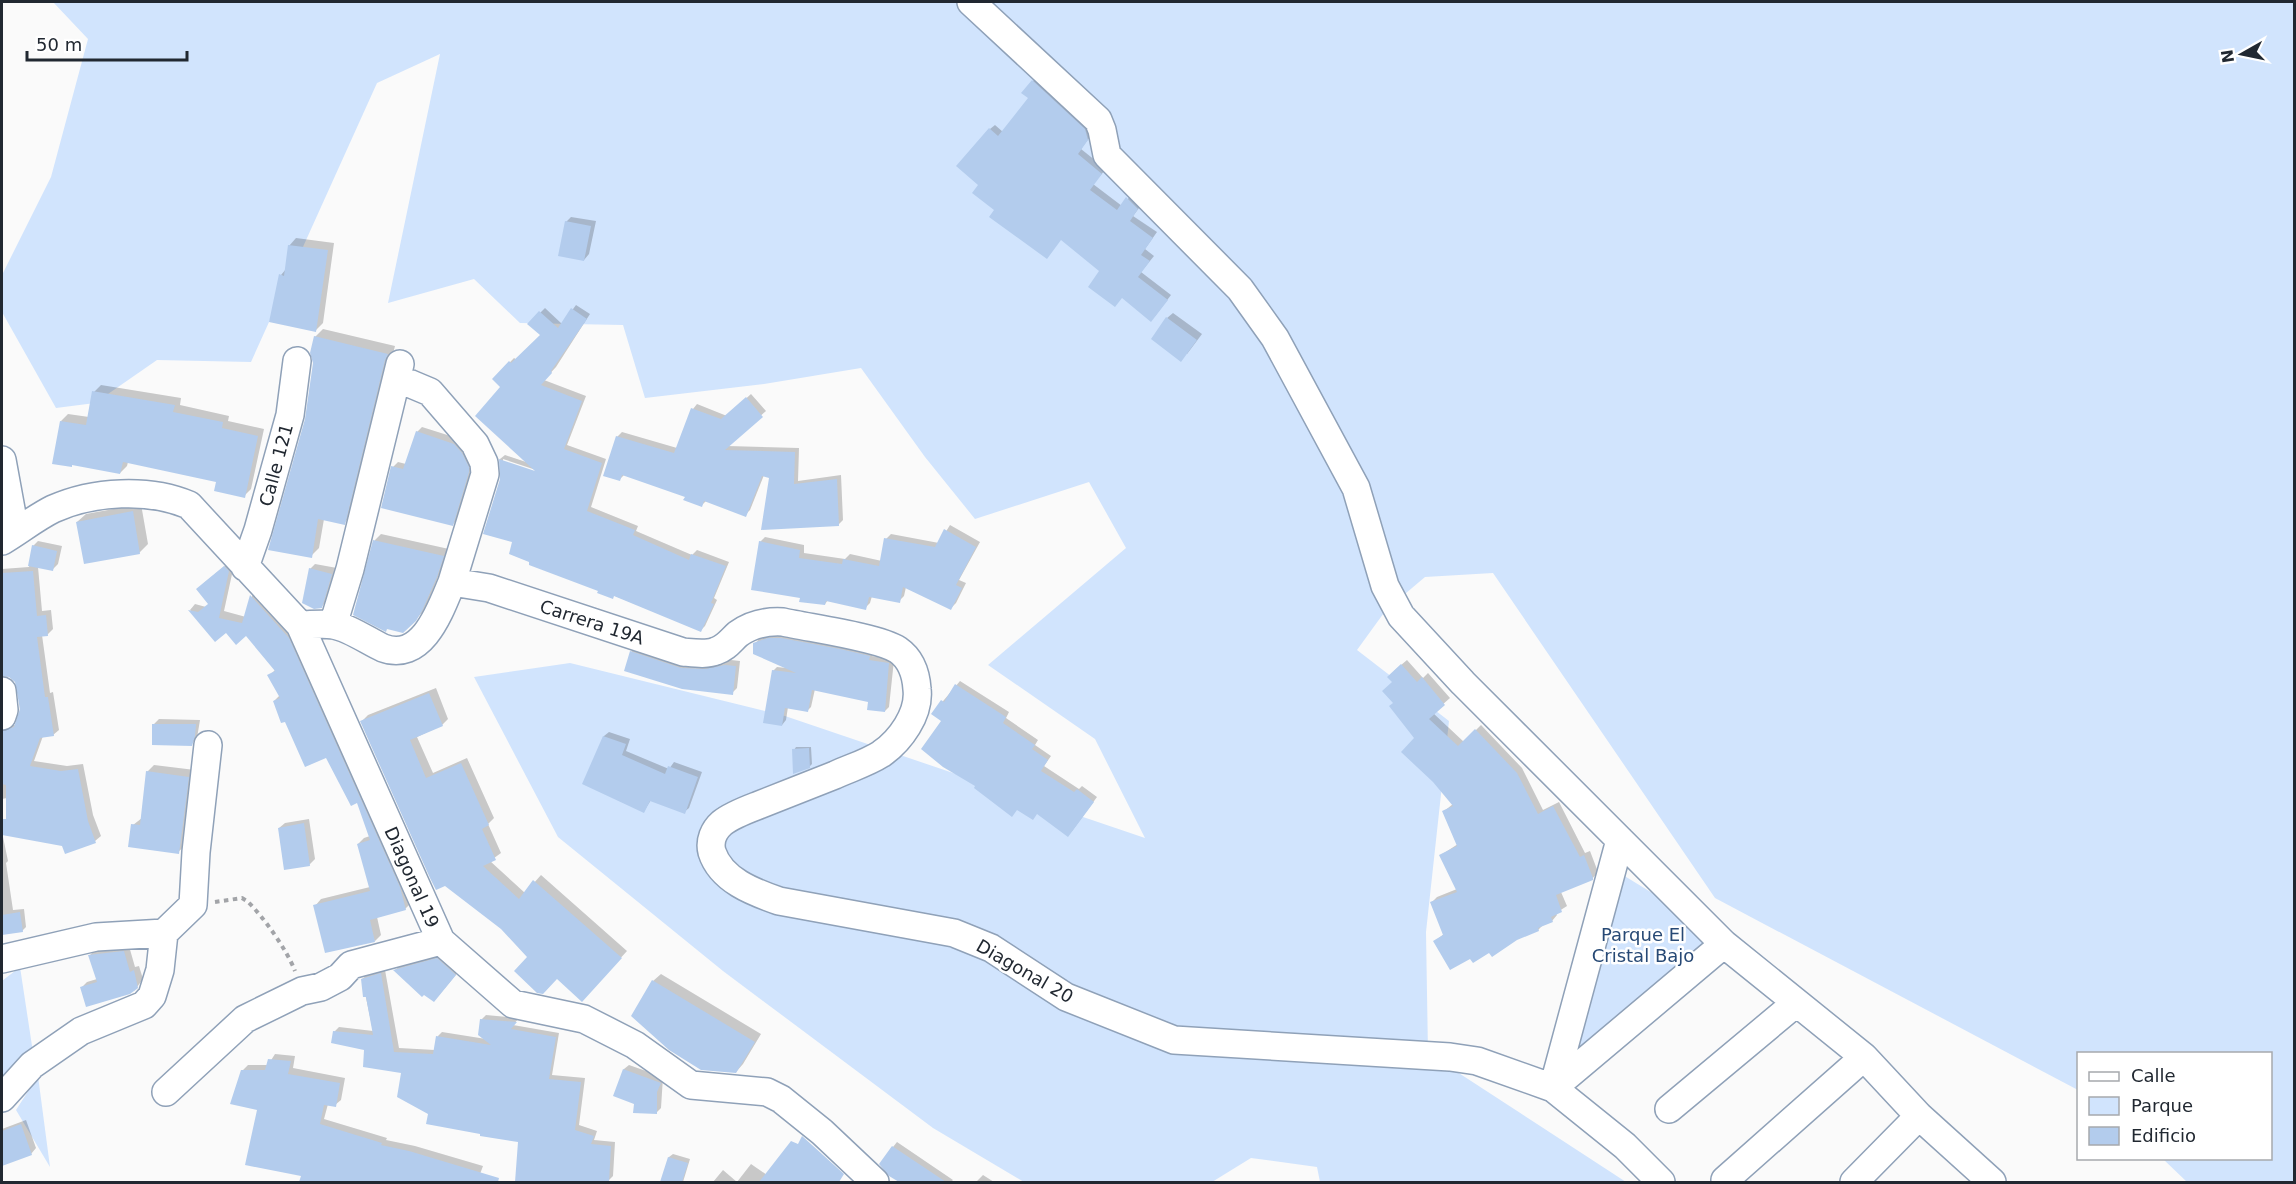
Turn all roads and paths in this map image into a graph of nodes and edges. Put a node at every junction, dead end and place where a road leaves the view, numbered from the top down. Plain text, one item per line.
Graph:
1 (971, 2) edge
2 (297, 361) dead end
3 (2, 460) edge
4 (8, 536) edge
5 (245, 567) junction
6 (452, 582) junction
7 (333, 624) junction
8 (300, 625) junction
9 (910, 663) joint
10 (2, 692) edge
11 (2, 716) edge
12 (208, 745) dead end
13 (1620, 840) junction
14 (193, 905) junction
15 (164, 933) junction
16 (441, 941) junction
17 (1724, 944) junction
18 (2, 959) edge
19 (302, 992) junction
20 (1796, 1002) junction
21 (1864, 1057) junction
22 (1553, 1088) junction
23 (166, 1092) dead end
24 (2, 1098) edge
25 (1669, 1109) dead end
26 (1919, 1116) junction
27 (1725, 1180) dead end
28 (875, 1182) edge
29 (1662, 1182) edge
30 (1854, 1182) edge
31 (1990, 1182) edge

1 - 13 street
2 - 5 street, Calle 121
3 - 4 street
4 - 5 street, Diagonal 19
5 - 8 street, Diagonal 19
6 - 7 street
6 - 7 street
6 - 9 street, Carrera 19A
7 - 8 street
8 - 16 street, Diagonal 19
9 - 22 street, Diagonal 20
10 - 11 street
12 - 14 street
13 - 17 street
13 - 22 street
14 - 15 street
14 - 19 path
15 - 18 street
15 - 24 street
16 - 19 street
16 - 28 street, Diagonal 19
17 - 20 street
17 - 22 street
19 - 23 street
20 - 21 street
20 - 25 street
21 - 26 street
21 - 27 street
22 - 29 street, Diagonal 20
26 - 30 street
26 - 31 street

